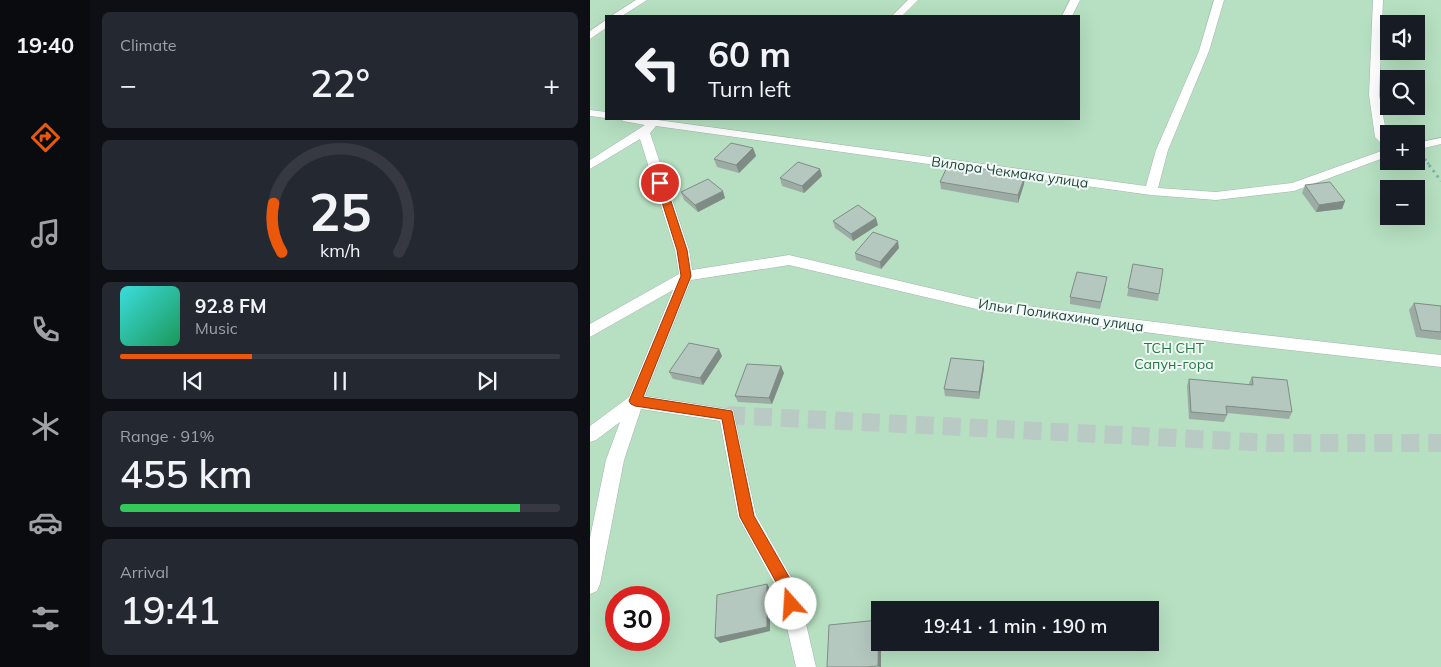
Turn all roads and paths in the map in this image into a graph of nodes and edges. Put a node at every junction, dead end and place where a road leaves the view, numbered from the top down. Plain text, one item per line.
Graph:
1 (642, 0) edge
2 (913, 0) edge
3 (1075, 0) edge
4 (1219, 0) edge
5 (1378, 0) edge
6 (622, 15) edge
7 (898, 15) edge
8 (1068, 15) edge
9 (605, 24) edge
10 (590, 36) edge
11 (590, 113) edge
12 (605, 115) edge
13 (629, 120) edge
14 (648, 128) junction
15 (1380, 131) edge
16 (1441, 141) edge
17 (1425, 148) edge
18 (1380, 155) edge
19 (1425, 158) edge
20 (590, 165) edge
21 (1441, 180) edge
22 (1151, 191) junction
23 (686, 276) junction
24 (590, 331) edge
25 (1441, 361) edge
26 (635, 401) junction
27 (590, 435) edge
28 (590, 584) edge
29 (806, 667) edge

1 - 6 street
2 - 7 street
3 - 8 street
4 - 22 street
5 - 15 street
9 - 10 street
11 - 12 street
13 - 14 street, Вилора Чекмака улица
14 - 20 street
14 - 22 street, Вилора Чекмака улица
14 - 23 street
16 - 17 street
18 - 22 street, Вилора Чекмака улица
19 - 21 path
23 - 24 street
23 - 25 street, Ильи Поликахина улица
23 - 26 street
26 - 27 street
26 - 28 street
26 - 29 street

